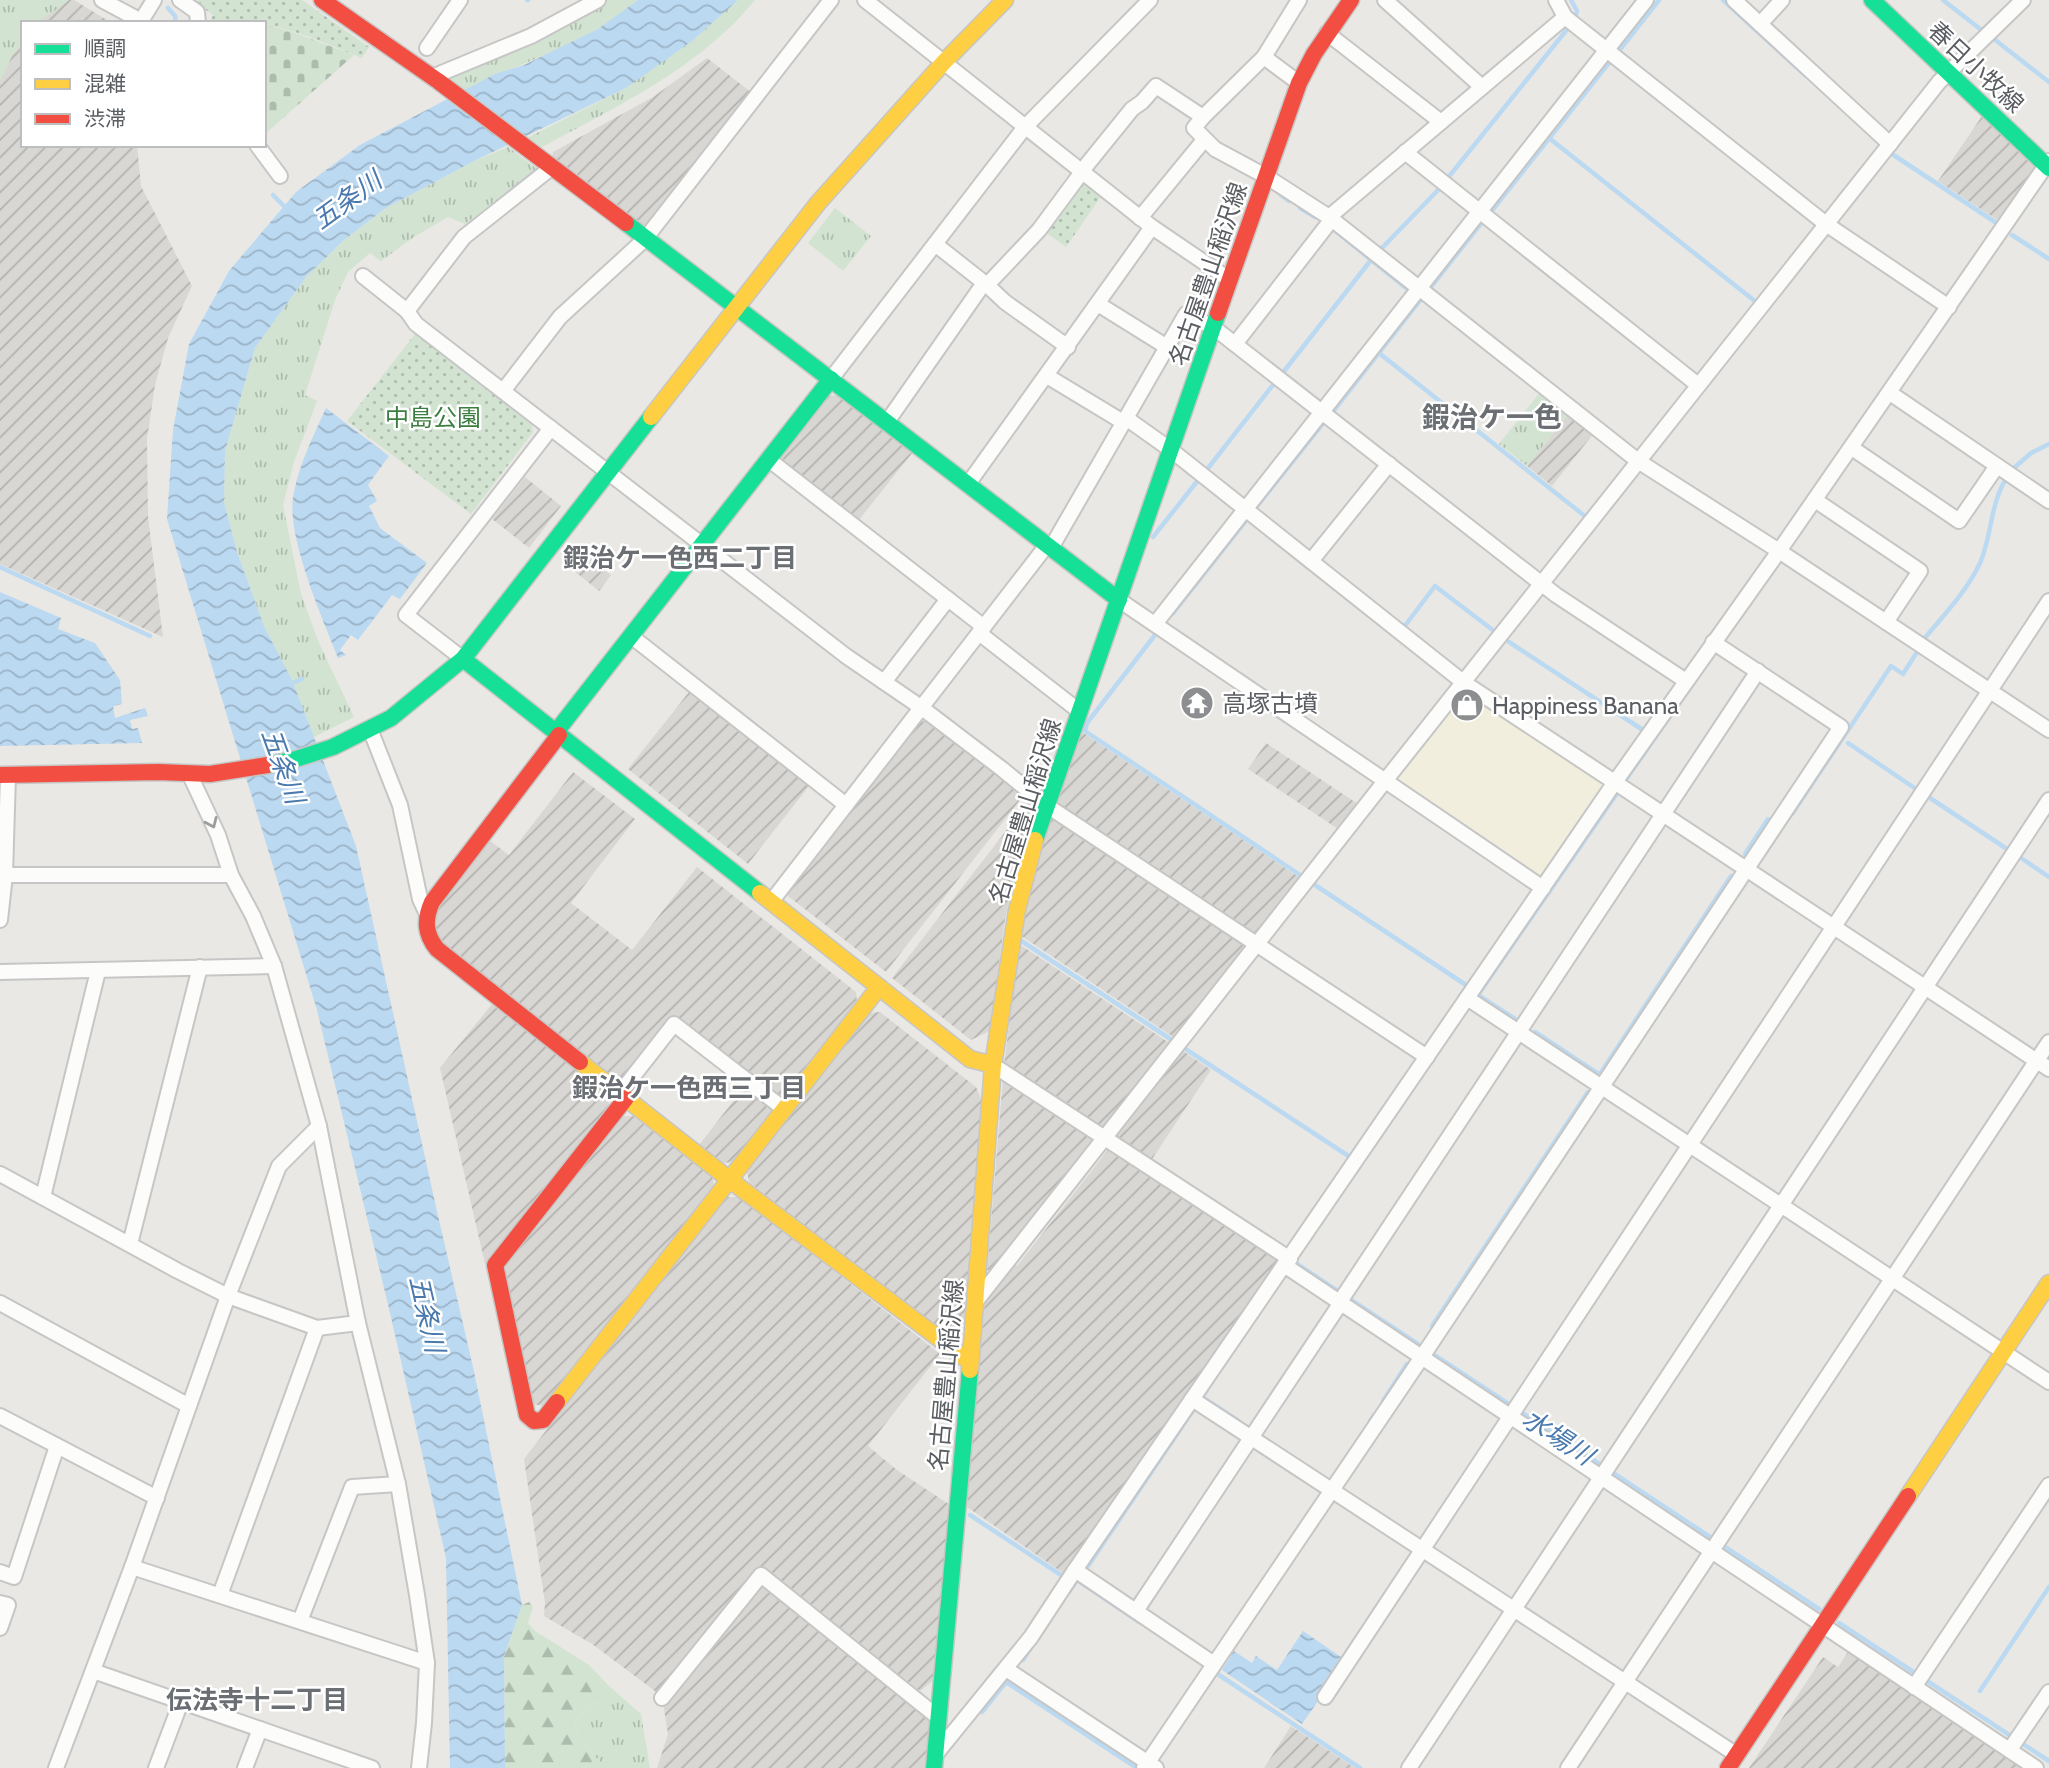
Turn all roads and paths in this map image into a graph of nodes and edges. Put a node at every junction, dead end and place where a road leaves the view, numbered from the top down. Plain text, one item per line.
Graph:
1 (102, 0) edge
2 (154, 0) edge
3 (180, 0) edge
4 (322, 0) edge
5 (460, 0) edge
6 (598, 0) edge
7 (831, 0) edge
8 (865, 0) edge
9 (1005, 0) edge
10 (1150, 0) edge
11 (1299, 0) edge
12 (1385, 0) edge
13 (1556, 0) edge
14 (1646, 0) edge
15 (1734, 0) edge
16 (1783, 0) edge
17 (1872, 0) edge
18 (2023, 0) edge
19 (1342, 3) edge
20 (1565, 17) junction
21 (198, 21) edge
22 (1760, 24) junction
23 (1327, 33) junction
24 (427, 48) dead end
25 (1607, 50) junction
26 (1264, 57) junction
27 (944, 62) junction
28 (1949, 72) junction
29 (435, 79) junction
30 (1299, 83) junction
31 (1482, 87) junction
32 (1203, 117) junction
33 (1441, 122) junction
34 (1025, 127) junction
35 (1205, 140) junction
36 (1890, 144) junction
37 (258, 147) edge
38 (1405, 152) junction
39 (2048, 164) edge
40 (551, 168) junction
41 (1082, 172) junction
42 (280, 176) dead end
43 (1266, 177) junction
44 (1480, 211) junction
45 (1330, 218) junction
46 (1146, 223) junction
47 (1826, 224) junction
48 (645, 239) junction
49 (935, 244) junction
50 (363, 276) dead end
51 (1230, 280) junction
52 (986, 284) junction
53 (1420, 288) junction
54 (1098, 304) junction
55 (738, 307) junction
56 (1949, 307) junction
57 (407, 312) junction
58 (1213, 327) junction
59 (1235, 344) junction
60 (1167, 346) junction
61 (1068, 347) junction
62 (1047, 376) junction
63 (831, 379) junction
64 (1698, 385) junction
65 (503, 391) junction
66 (1890, 393) junction
67 (1322, 412) junction
68 (1125, 420) junction
69 (887, 422) junction
70 (551, 428) junction
71 (1852, 448) junction
72 (1171, 450) junction
73 (768, 459) junction
74 (1638, 461) junction
75 (1389, 464) junction
76 (1997, 466) junction
77 (609, 472) junction
78 (968, 484) junction
79 (1815, 500) junction
80 (2049, 501) edge
81 (1245, 509) junction
82 (702, 545) junction
83 (1049, 546) junction
84 (1779, 551) junction
85 (1311, 561) junction
86 (1541, 583) junction
87 (948, 599) junction
88 (1119, 600) junction
89 (2049, 601) edge
90 (1886, 622) junction
91 (1155, 624) junction
92 (982, 630) junction
93 (631, 636) junction
94 (1713, 642) junction
95 (463, 659) junction
96 (1758, 671) junction
97 (1463, 681) junction
98 (1686, 681) junction
99 (884, 682) junction
100 (1990, 691) junction
101 (922, 708) junction
102 (1079, 711) junction
103 (370, 729) junction
104 (2049, 730) edge
105 (558, 733) junction
106 (190, 773) junction
107 (4, 775) edge
108 (1385, 781) junction
109 (1615, 782) junction
110 (2049, 800) edge
111 (846, 805) junction
112 (1045, 805) junction
113 (1664, 814) junction
114 (1746, 869) junction
115 (5, 874) junction
116 (231, 875) junction
117 (1543, 888) junction
118 (771, 902) junction
119 (426, 912) junction
120 (0, 919) edge
121 (1835, 927) junction
122 (1257, 945) junction
123 (274, 966) junction
124 (200, 967) junction
125 (98, 971) junction
126 (0, 972) edge
127 (879, 986) junction
128 (1925, 987) junction
129 (1467, 998) junction
130 (1519, 1032) junction
131 (2049, 1042) edge
132 (1427, 1057) junction
133 (993, 1065) junction
134 (2043, 1065) edge
135 (1601, 1087) junction
136 (623, 1095) junction
137 (784, 1110) junction
138 (319, 1126) junction
139 (1105, 1139) junction
140 (1691, 1146) junction
141 (0, 1174) edge
142 (730, 1180) junction
143 (43, 1197) junction
144 (1780, 1205) junction
145 (130, 1244) junction
146 (1287, 1262) junction
147 (1893, 1279) junction
148 (2049, 1283) edge
149 (228, 1296) junction
150 (1342, 1299) junction
151 (976, 1301) junction
152 (0, 1303) edge
153 (359, 1323) junction
154 (317, 1328) junction
155 (2004, 1352) junction
156 (1425, 1353) junction
157 (970, 1362) junction
158 (2049, 1382) edge
159 (1192, 1399) junction
160 (189, 1406) junction
161 (1513, 1411) junction
162 (0, 1416) edge
163 (1251, 1438) junction
164 (57, 1446) junction
165 (1604, 1471) junction
166 (398, 1484) junction
167 (2049, 1485) edge
168 (1332, 1490) junction
169 (157, 1498) junction
170 (1715, 1545) junction
171 (1422, 1549) junction
172 (132, 1567) junction
173 (1075, 1570) junction
174 (0, 1572) edge
175 (220, 1595) junction
176 (0, 1603) edge
177 (1513, 1609) junction
178 (1136, 1611) junction
179 (300, 1621) junction
180 (1823, 1625) junction
181 (0, 1628) edge
182 (426, 1663) junction
183 (1214, 1664) junction
184 (1006, 1669) junction
185 (93, 1671) junction
186 (1919, 1681) junction
187 (1625, 1682) junction
188 (2049, 1692) edge
189 (1325, 1697) dead end
190 (662, 1698) dead end
191 (181, 1702) junction
192 (939, 1718) junction
193 (260, 1729) junction
194 (2017, 1740) dead end
195 (935, 1761) edge
196 (1732, 1762) edge
197 (340, 1763) edge
198 (1149, 1766) edge
199 (56, 1768) edge
200 (156, 1768) edge
201 (245, 1768) edge
202 (372, 1768) edge
203 (419, 1768) edge
204 (1409, 1768) edge
205 (1568, 1768) edge
206 (2036, 1768) edge

1 - 2 street
3 - 21 street
4 - 29 street
5 - 24 street
6 - 29 street
7 - 48 street
8 - 27 street
9 - 27 street
10 - 34 street
11 - 26 street
12 - 31 street
13 - 20 street
14 - 25 street
15 - 22 street
16 - 22 street
17 - 28 street, 春日小牧線
18 - 28 street
19 - 23 street, 名古屋豊山稲沢線
20 - 25 street
20 - 31 street
22 - 36 street
23 - 30 street, 名古屋豊山稲沢線
23 - 33 street
25 - 44 street
25 - 47 street
26 - 30 street
26 - 32 street
27 - 34 street
27 - 55 street
28 - 36 street
28 - 39 street, 春日小牧線
29 - 40 street
30 - 43 street, 名古屋豊山稲沢線
31 - 33 street
32 - 35 street
32 - 41 street
33 - 38 street
34 - 41 street
34 - 49 street
35 - 43 street
35 - 46 street
36 - 47 street
37 - 42 street
38 - 44 street
38 - 45 street
39 - 56 street
40 - 48 street
40 - 57 street
41 - 46 street
41 - 52 street
43 - 45 street
43 - 51 street, 名古屋豊山稲沢線
44 - 53 street
44 - 64 street
45 - 53 street
45 - 59 street
46 - 51 street
46 - 54 street
47 - 56 street
47 - 64 street
48 - 55 street
48 - 65 street
49 - 52 street
49 - 63 street
50 - 57 street
51 - 58 street, 名古屋豊山稲沢線
52 - 61 street
52 - 69 street
53 - 67 street
53 - 74 street
54 - 60 street
54 - 61 street
55 - 63 street
55 - 77 street
56 - 66 street
57 - 65 street
58 - 59 street
58 - 60 street
58 - 72 street, 名古屋豊山稲沢線
59 - 67 street
60 - 68 street
61 - 62 street
62 - 68 street
62 - 78 street
63 - 69 street
63 - 73 street
64 - 74 street
65 - 70 street
66 - 71 street
66 - 76 street
67 - 75 street
67 - 81 street
68 - 72 street
68 - 83 street
69 - 78 street
70 - 77 street
70 - 95 street
71 - 76 street
71 - 79 street
72 - 81 street
72 - 88 street, 名古屋豊山稲沢線
73 - 82 street
73 - 87 street
74 - 84 street
74 - 86 street
75 - 85 street
75 - 86 street
76 - 80 street
77 - 82 street
77 - 95 street
78 - 83 street
79 - 84 street
79 - 90 street
81 - 85 street
81 - 91 street
82 - 93 street
82 - 99 street
83 - 88 street
83 - 92 street
84 - 90 street
84 - 94 street
85 - 97 street
86 - 97 street
86 - 98 street
87 - 92 street
87 - 99 street
88 - 91 street
88 - 102 street, 名古屋豊山稲沢線
89 - 100 street
90 - 100 street
91 - 108 street
92 - 101 street
92 - 102 street
93 - 105 street
93 - 111 street
94 - 96 street
94 - 98 street
95 - 103 street
95 - 105 street
96 - 113 street
96 - 114 street
97 - 108 street
97 - 109 street
98 - 109 street
99 - 101 street
100 - 104 street
100 - 121 street
101 - 111 street
101 - 112 street
102 - 112 street, 名古屋豊山稲沢線
103 - 106 street
103 - 119 street
105 - 118 street
105 - 119 street
106 - 107 street
106 -> 116 street
107 - 115 street
108 - 117 street
108 - 122 street
109 - 113 street
109 - 117 street
110 - 128 street
111 - 118 street
112 - 122 street
112 - 133 street, 名古屋豊山稲沢線
113 - 114 street
113 - 130 street
114 - 121 street
114 - 135 street
115 - 116 street
115 - 120 street
116 - 123 street
117 - 129 street
118 - 127 street
119 - 136 street
121 - 128 street
121 - 140 street
122 - 132 street
122 - 139 street
123 - 124 street
123 - 138 street
124 - 125 street
124 - 145 street
125 - 126 street
125 - 143 street
127 - 133 street
127 - 137 street
128 - 134 street
128 - 144 street
129 - 130 street
129 - 132 street
130 - 135 street
130 - 150 street
131 - 134 street
132 - 146 street
133 - 139 street
133 - 151 street, 名古屋豊山稲沢線
134 - 147 street
135 - 140 street
135 - 156 street
136 - 137 street
136 - 142 street
136 - 142 street
137 - 142 street
138 - 149 street
138 - 153 street
139 - 146 street
139 - 151 street
140 - 144 street
140 - 161 street
141 - 143 street
142 - 157 street
143 - 145 street
144 - 147 street
144 - 165 street
145 - 149 street
146 - 150 street
146 - 159 street
147 - 155 street
147 - 170 street
148 - 155 street
149 - 154 street
149 - 160 street
150 - 156 street
150 - 163 street
151 - 157 street, 名古屋豊山稲沢線
152 - 160 street
153 - 154 street
153 - 166 street
154 - 175 street
155 - 158 street
155 - 180 street
156 - 161 street
156 - 168 street
157 - 192 street, 名古屋豊山稲沢線
159 - 163 street
159 - 173 street
160 - 169 street
161 - 165 street
161 - 171 street
162 - 164 street
163 - 168 street
163 - 178 street
164 - 169 street
164 - 174 street
165 - 170 street
165 - 177 street
166 - 179 street
166 - 182 street
167 - 186 street
168 - 171 street
168 - 183 street
169 - 172 street
170 - 180 street
170 - 187 street
171 - 177 street
171 - 189 street
172 - 175 street
172 - 185 street
173 - 178 street
173 - 184 street
175 - 179 street
176 - 181 street
177 - 187 street
177 - 204 street
178 - 183 street
179 - 182 street
180 - 186 street
180 - 196 street
182 - 203 street
183 - 198 street
184 - 195 street
184 - 198 street
185 - 191 street
185 - 199 street
186 - 206 street
187 - 196 street
187 - 205 street
188 - 194 street
190 - 192 street
191 - 193 street
191 - 200 street
192 - 195 street, 名古屋豊山稲沢線
193 - 197 street
193 - 201 street
197 - 202 street

